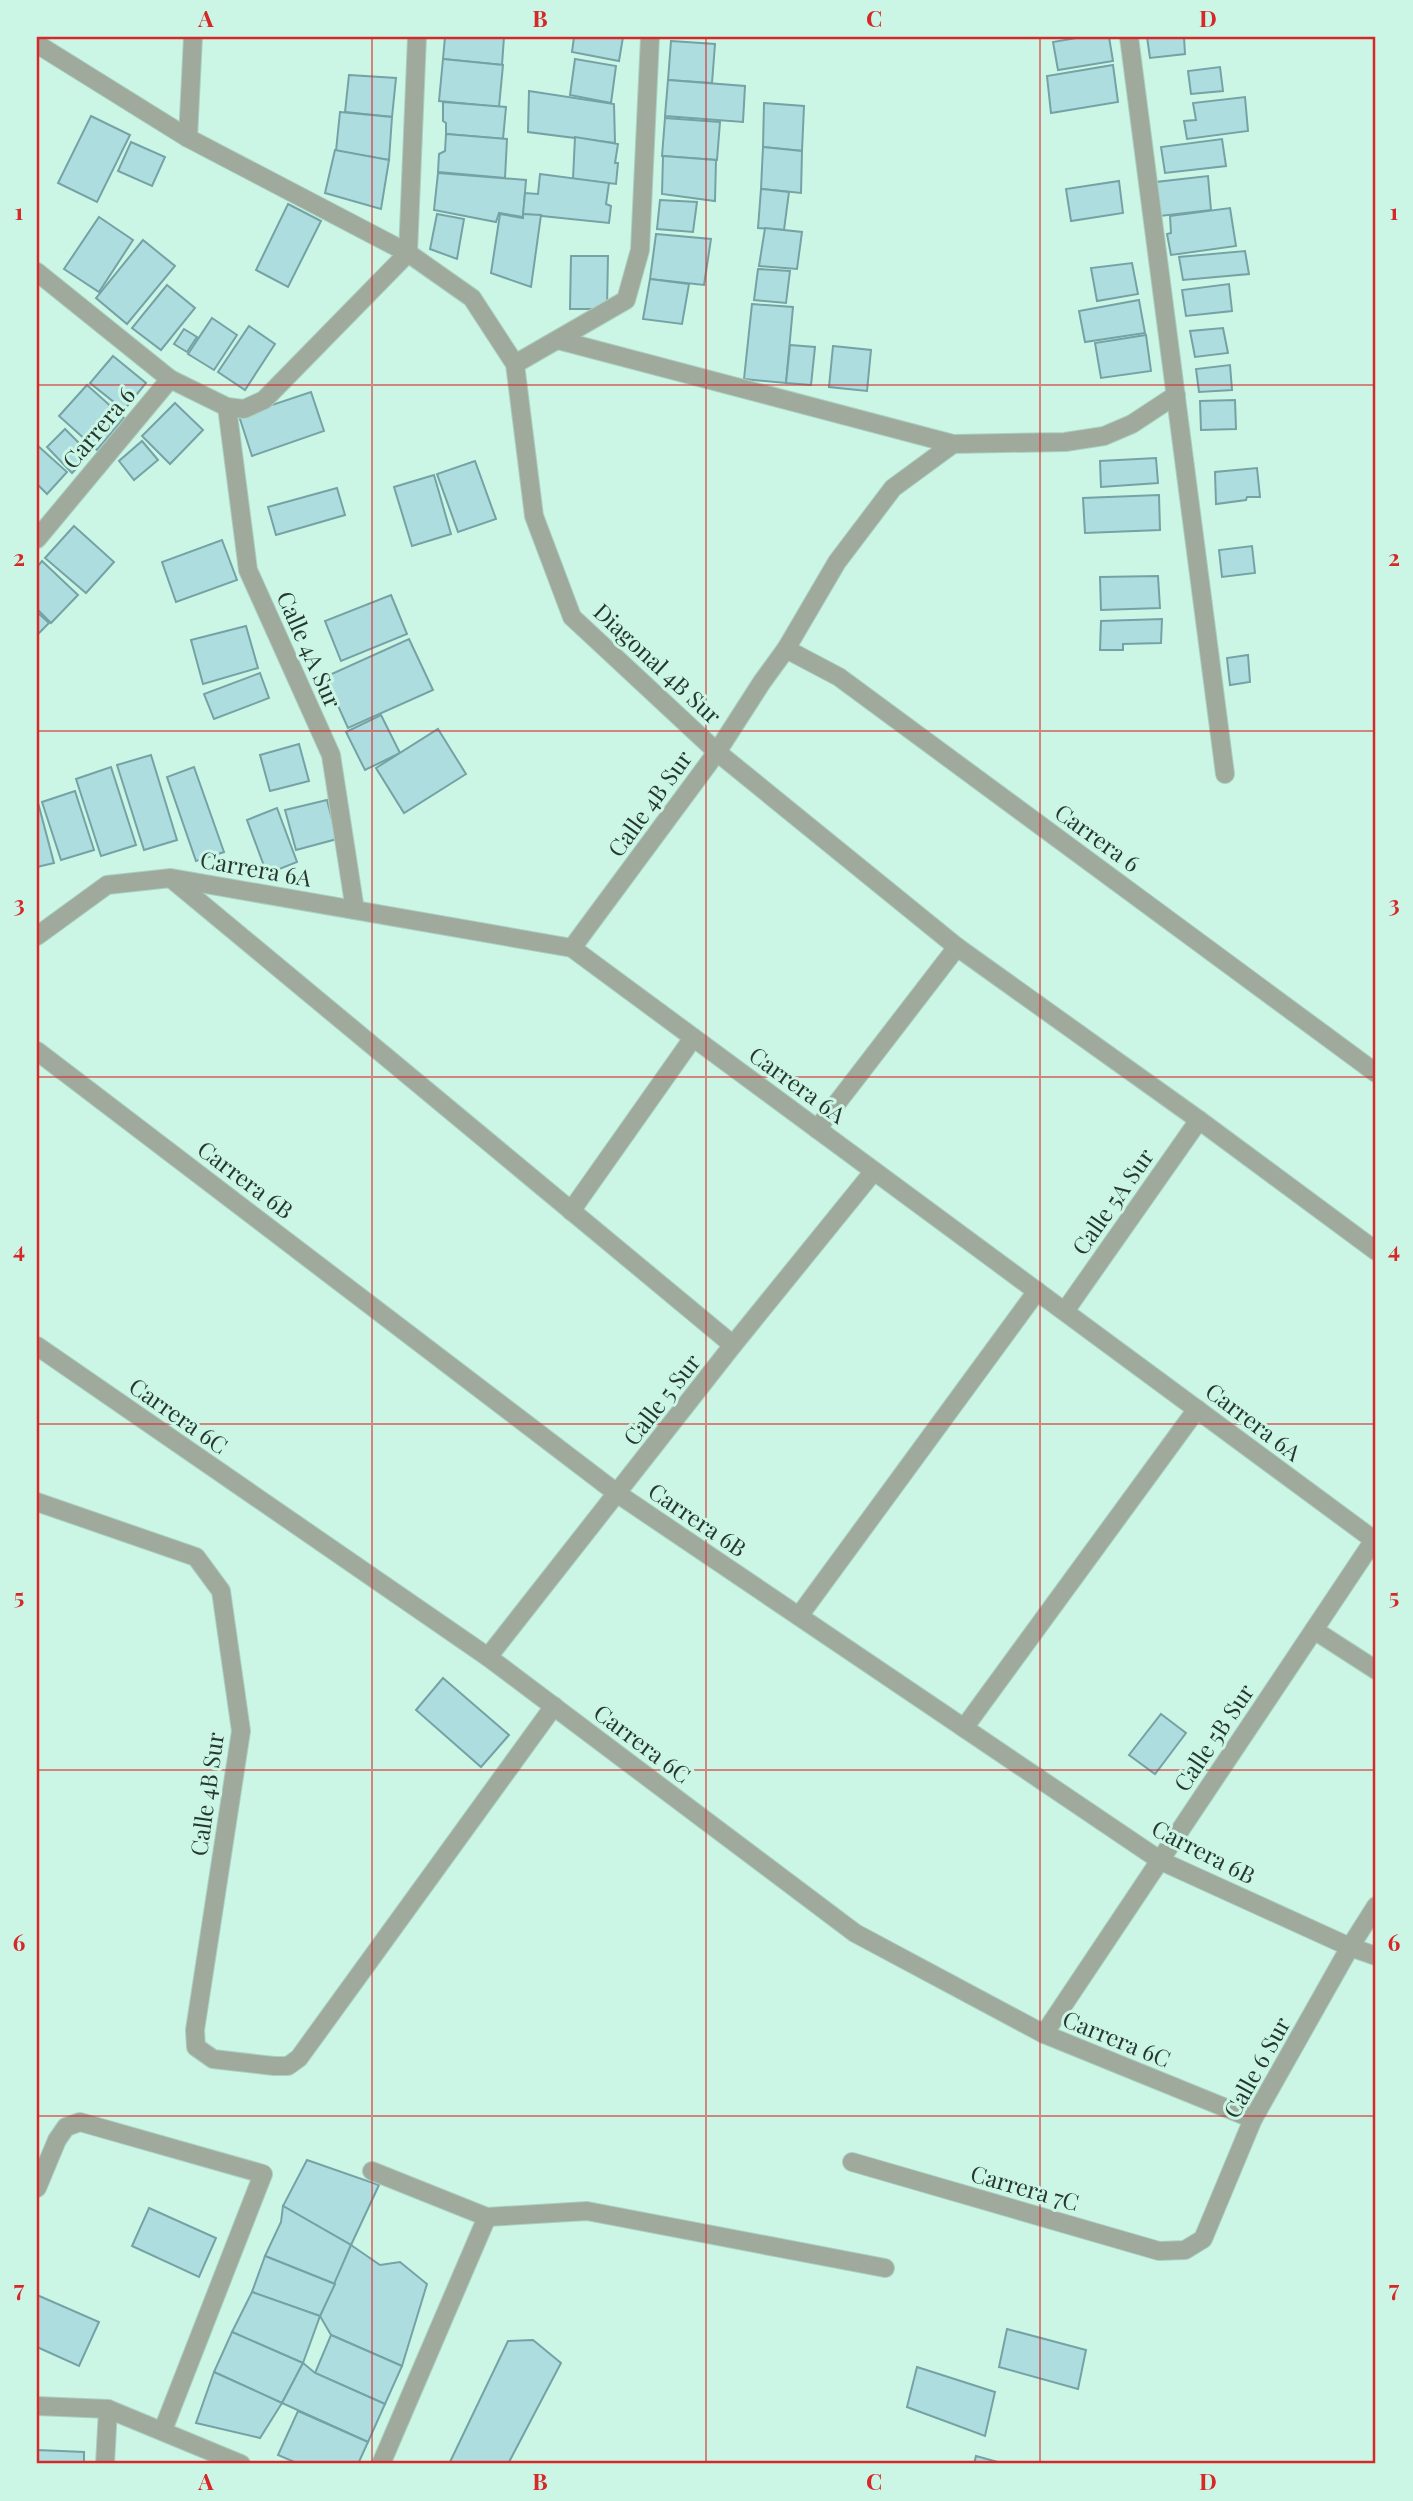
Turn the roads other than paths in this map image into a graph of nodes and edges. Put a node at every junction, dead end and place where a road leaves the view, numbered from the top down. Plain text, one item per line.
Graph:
1 (193, 37) edge
2 (417, 37) edge
3 (650, 37) edge
4 (1129, 37) edge
5 (37, 44) edge
6 (188, 138) junction
7 (408, 253) junction
8 (37, 272) edge
9 (558, 340) junction
10 (515, 365) junction
11 (170, 379) junction
12 (1176, 395) junction
13 (228, 407) junction
14 (953, 444) junction
15 (37, 539) edge
16 (786, 649) junction
17 (717, 752) junction
18 (1225, 774) dead end
19 (171, 878) junction
20 (355, 910) junction
21 (37, 936) edge
22 (957, 947) junction
23 (572, 948) junction
24 (693, 1038) junction
25 (37, 1051) edge
26 (1376, 1073) edge
27 (1199, 1120) junction
28 (817, 1129) junction
29 (874, 1171) junction
30 (571, 1211) junction
31 (1376, 1251) edge
32 (1037, 1291) junction
33 (1065, 1311) junction
34 (733, 1345) junction
35 (37, 1346) edge
36 (1197, 1409) junction
37 (618, 1494) junction
38 (37, 1502) edge
39 (1375, 1539) edge
40 (799, 1616) junction
41 (1314, 1630) junction
42 (488, 1657) junction
43 (1376, 1670) edge
44 (554, 1706) junction
45 (964, 1728) junction
46 (1161, 1861) junction
47 (1376, 1906) edge
48 (1350, 1947) junction
49 (1376, 1956) edge
50 (1044, 2034) junction
51 (1253, 2119) junction
52 (852, 2162) dead end
53 (372, 2171) dead end
54 (37, 2188) edge
55 (487, 2217) junction
56 (1185, 2250) joint
57 (885, 2268) dead end
58 (37, 2406) edge
59 (108, 2409) junction
60 (163, 2430) junction
61 (105, 2464) edge
62 (240, 2464) edge
63 (381, 2464) edge

1 - 6 street
2 - 7 street
3 - 9 street
4 - 12 street
5 - 6 street
6 - 7 street
7 - 10 street
7 - 13 street
8 - 11 street
9 - 10 street
9 - 14 street
10 - 17 street, Diagonal 4B Sur
11 - 13 street
11 - 15 street, Carrera 6
12 - 14 street
12 - 18 street
13 - 20 street, Calle 4A Sur
14 - 16 street, Calle 4B Sur
16 - 17 street, Calle 4B Sur
16 - 26 street, Carrera 6
17 - 22 street, Diagonal 4B Sur
17 - 23 street, Calle 4B Sur
19 - 20 street, Carrera 6A
19 - 21 street, Carrera 6A
19 - 30 street
20 - 23 street, Carrera 6A
22 - 27 street, Diagonal 4B Sur
22 - 28 street
23 - 24 street, Carrera 6A
24 - 28 street, Carrera 6A
24 - 30 street
25 - 37 street, Carrera 6B
27 - 31 street, Diagonal 4B Sur
27 - 33 street, Calle 5A Sur
28 - 29 street, Carrera 6A
29 - 32 street, Carrera 6A
29 - 34 street, Calle 5 Sur
30 - 34 street
32 - 33 street, Carrera 6A
32 - 40 street
33 - 36 street, Carrera 6A
34 - 37 street, Calle 5 Sur
35 - 42 street, Carrera 6C
36 - 39 street, Carrera 6A
36 - 45 street
37 - 40 street, Carrera 6B
37 - 42 street, Calle 5 Sur
38 - 44 street, Calle 4B Sur
39 - 41 street, Calle 5B Sur
40 - 45 street, Carrera 6B
41 - 43 street
41 - 46 street, Calle 5B Sur
42 - 44 street, Carrera 6C
44 - 50 street, Carrera 6C
45 - 46 street, Carrera 6B
46 - 48 street, Carrera 6B
46 - 50 street, Calle 5B Sur
47 - 48 street, Calle 6 Sur
48 - 49 street, Carrera 6B
48 - 51 street, Calle 6 Sur
50 - 51 street, Carrera 6C
51 - 56 street, Calle 6 Sur
52 - 56 street, Carrera 7C
53 - 55 street
54 - 60 street
55 - 57 street
55 - 63 street
58 - 59 street
59 - 60 street
59 - 61 street
60 - 62 street

